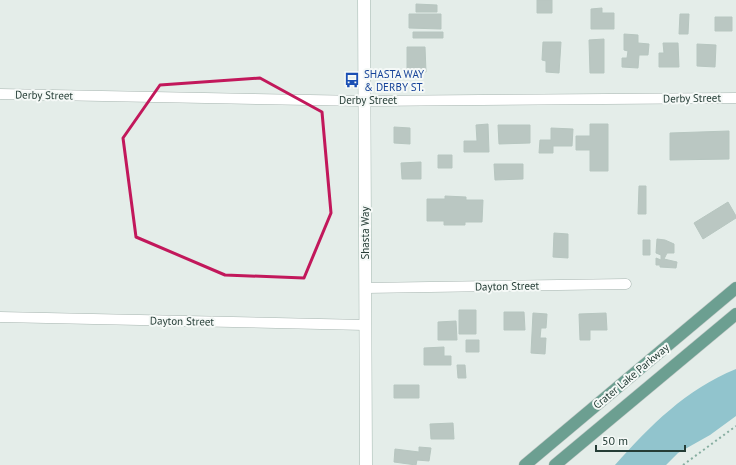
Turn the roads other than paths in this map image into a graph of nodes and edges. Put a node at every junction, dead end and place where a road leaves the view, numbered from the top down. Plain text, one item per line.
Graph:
1 (364, 0) edge
2 (0, 94) edge
3 (736, 98) edge
4 (364, 101) junction
5 (626, 284) dead end
6 (365, 288) junction
7 (736, 288) edge
8 (736, 314) edge
9 (0, 317) edge
10 (365, 325) junction
11 (366, 465) edge
12 (525, 465) edge
13 (555, 465) edge

1 - 4 main road, Shasta Way
2 - 4 street, Derby Street
3 - 4 street, Derby Street
4 - 6 main road, Shasta Way
5 - 6 street, Dayton Street
6 - 10 main road, Shasta Way
7 - 12 main road, Crater Lake Parkway
8 - 13 main road, Crater Lake Parkway
9 - 10 street, Dayton Street
10 - 11 main road, Shasta Way

